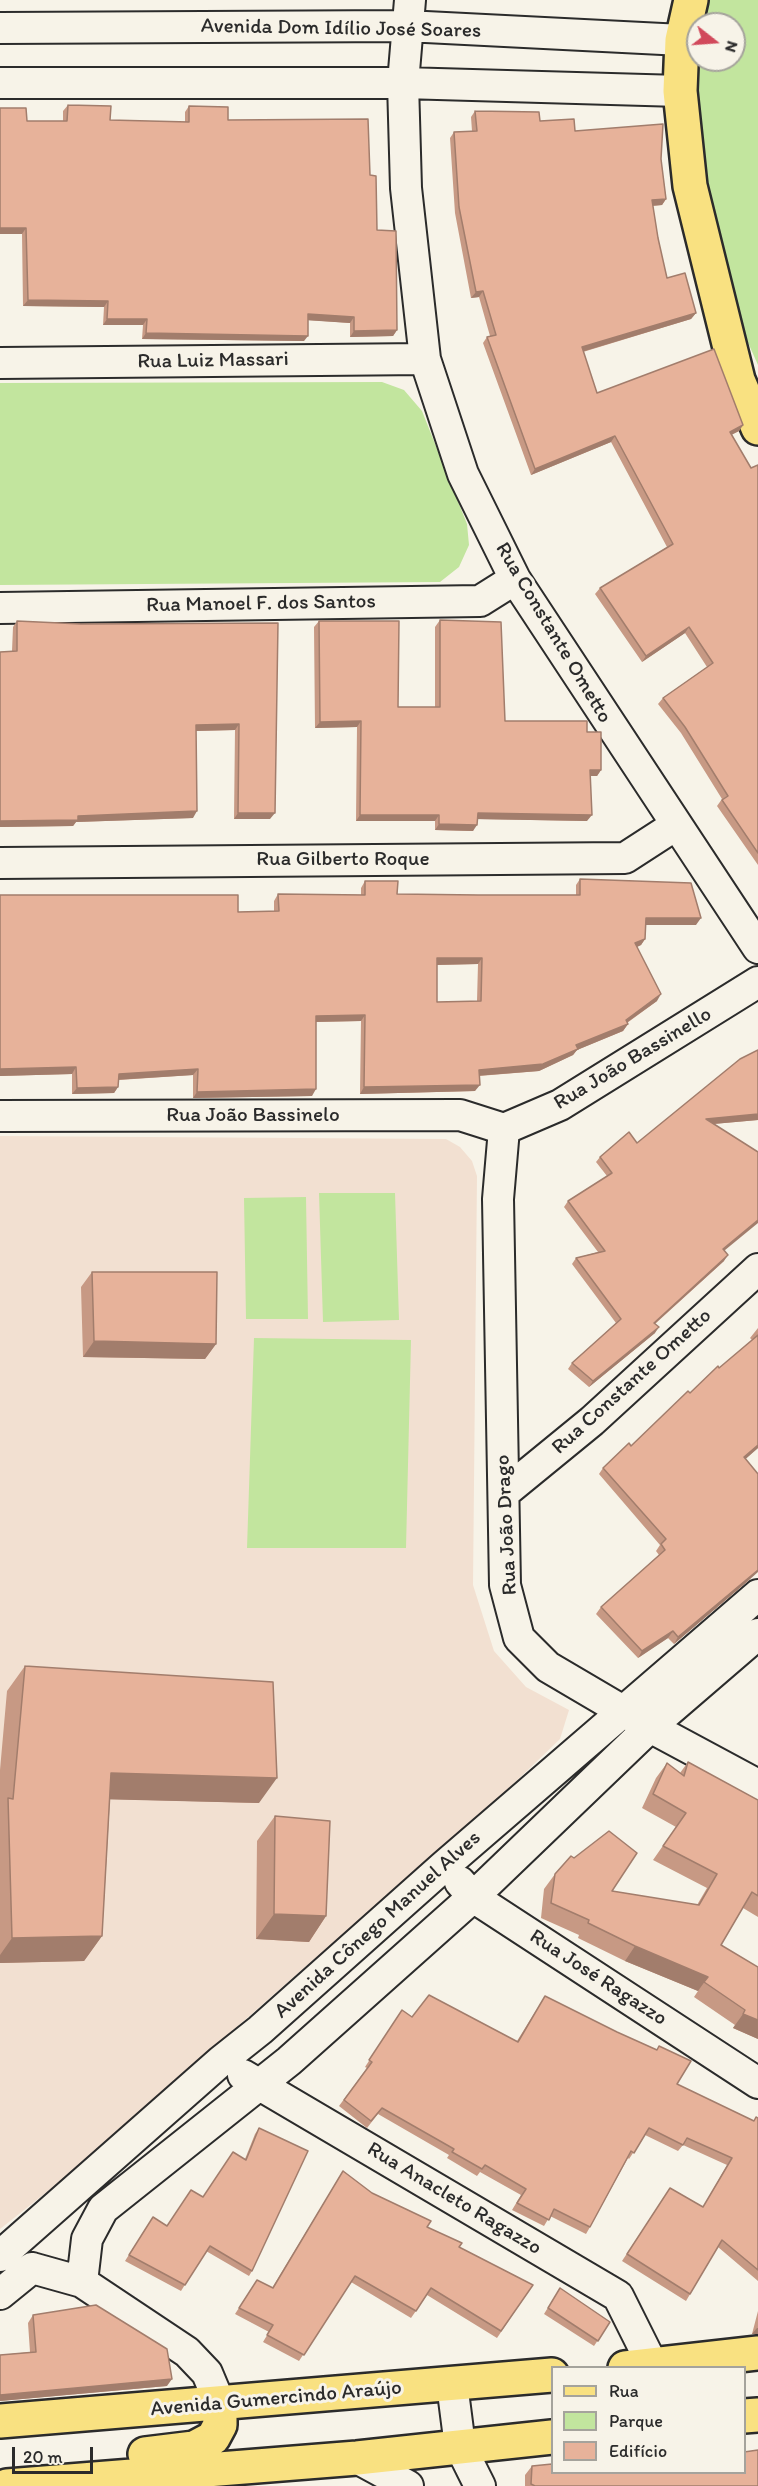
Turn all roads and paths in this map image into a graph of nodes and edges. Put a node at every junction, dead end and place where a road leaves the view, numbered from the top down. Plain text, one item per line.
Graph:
1 (691, 0) edge
2 (408, 13) edge
3 (0, 28) edge
4 (682, 40) junction
5 (0, 83) edge
6 (403, 83) junction
7 (680, 91) junction
8 (425, 359) junction
9 (0, 363) edge
10 (748, 385) edge
11 (758, 428) edge
12 (515, 579) junction
13 (0, 608) edge
14 (676, 825) junction
15 (0, 863) edge
16 (758, 948) edge
17 (758, 982) edge
18 (0, 1116) edge
19 (504, 1129) junction
20 (758, 1269) edge
21 (504, 1493) junction
22 (758, 1595) edge
23 (758, 1634) edge
24 (623, 1711) junction
25 (650, 1727) junction
26 (758, 1785) edge
27 (444, 1866) junction
28 (473, 1897) junction
29 (221, 2061) junction
30 (758, 2083) edge
31 (258, 2084) junction
32 (7, 2250) edge
33 (32, 2268) junction
34 (82, 2282) junction
35 (0, 2294) edge
36 (758, 2353) edge
37 (644, 2366) edge
38 (551, 2375) edge
39 (452, 2384) junction
40 (220, 2404) junction
41 (0, 2421) edge
42 (551, 2437) edge
43 (460, 2446) junction
44 (357, 2458) junction
45 (0, 2472) edge
46 (6, 2486) edge
47 (408, 2486) edge
48 (480, 2486) edge

1 - 4 main road
2 - 3 street, Avenida Dom Idílio José Soares
2 - 4 street, Avenida Dom Idílio José Soares
2 - 6 street, Rua Constante Ometto
4 - 7 main road
5 - 6 street
6 - 7 street
6 - 8 street, Rua Constante Ometto
7 - 10 main road
8 - 9 street, Rua Luiz Massari
8 - 12 street, Rua Constante Ometto
10 - 11 main road
12 - 13 street, Rua Manoel F. dos Santos
12 - 14 street, Rua Constante Ometto
14 - 15 street, Rua Gilberto Roque
14 - 16 street, Rua Constante Ometto
17 - 19 street, Rua João Bassinello
18 - 19 street, Rua João Bassinelo
19 - 21 street, Rua João Drago
20 - 21 street, Rua Constante Ometto
21 - 24 street, Rua João Drago
22 - 24 street, Avenida Cônego Manuel Alves
23 - 25 street, Avenida Cônego Manuel Alves
24 - 25 street, Rua João Drago
24 - 27 street, Avenida Cônego Manuel Alves
25 - 26 street, Rua João Drago
25 - 28 street, Avenida Cônego Manuel Alves
27 - 28 street, Rua José Ragazzo
27 - 29 street, Avenida Cônego Manuel Alves
28 - 30 street, Rua José Ragazzo
28 - 31 street, Avenida Cônego Manuel Alves
29 - 31 street, Rua Anacleto Ragazzo
29 - 32 street, Avenida Cônego Manuel Alves
31 - 34 street, Avenida Cônego Manuel Alves
31 - 37 street, Rua Anacleto Ragazzo
32 - 33 street
33 - 34 street
33 - 35 street
34 - 40 street
36 - 37 main road
38 - 39 main road, Avenida Gumercindo Araújo
39 - 40 main road, Avenida Gumercindo Araújo
39 - 43 street
40 - 41 main road, Avenida Gumercindo Araújo
40 - 45 main road
42 - 43 main road
43 - 44 main road
43 - 48 street
44 - 46 main road
44 - 47 street

